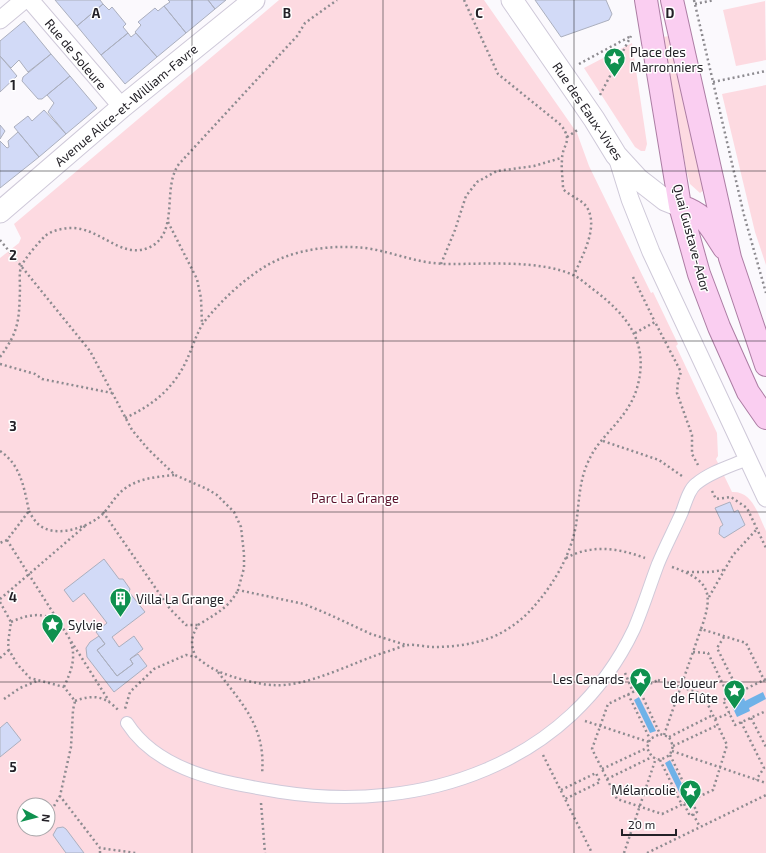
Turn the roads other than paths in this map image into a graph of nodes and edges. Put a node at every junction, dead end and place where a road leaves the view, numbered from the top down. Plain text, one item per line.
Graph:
1 (24, 0) edge
2 (30, 0) edge
3 (254, 0) edge
4 (512, 0) edge
5 (646, 0) edge
6 (672, 0) edge
7 (0, 20) edge
8 (122, 107) junction
9 (616, 155) junction
10 (680, 206) junction
11 (0, 212) edge
12 (730, 258) junction
13 (766, 365) edge
14 (766, 418) edge
15 (747, 459) junction
16 (761, 475) edge
17 (766, 498) edge
18 (127, 723) road end

1 - 7 street
2 - 8 street, Rue de Soleure
3 - 8 street, Avenue Alice-et-William-Favre
4 - 9 street, Rue des Eaux-Vives
5 - 10 main road, Quai Gustave-Ador
6 - 12 main road
8 - 11 street, Avenue Alice-et-William-Favre
9 - 10 street, Rue des Eaux-Vives
9 - 15 street
10 - 12 main road
10 - 14 main road, Quai Gustave-Ador
12 - 13 main road
15 - 16 street
15 - 18 street
16 - 17 street

